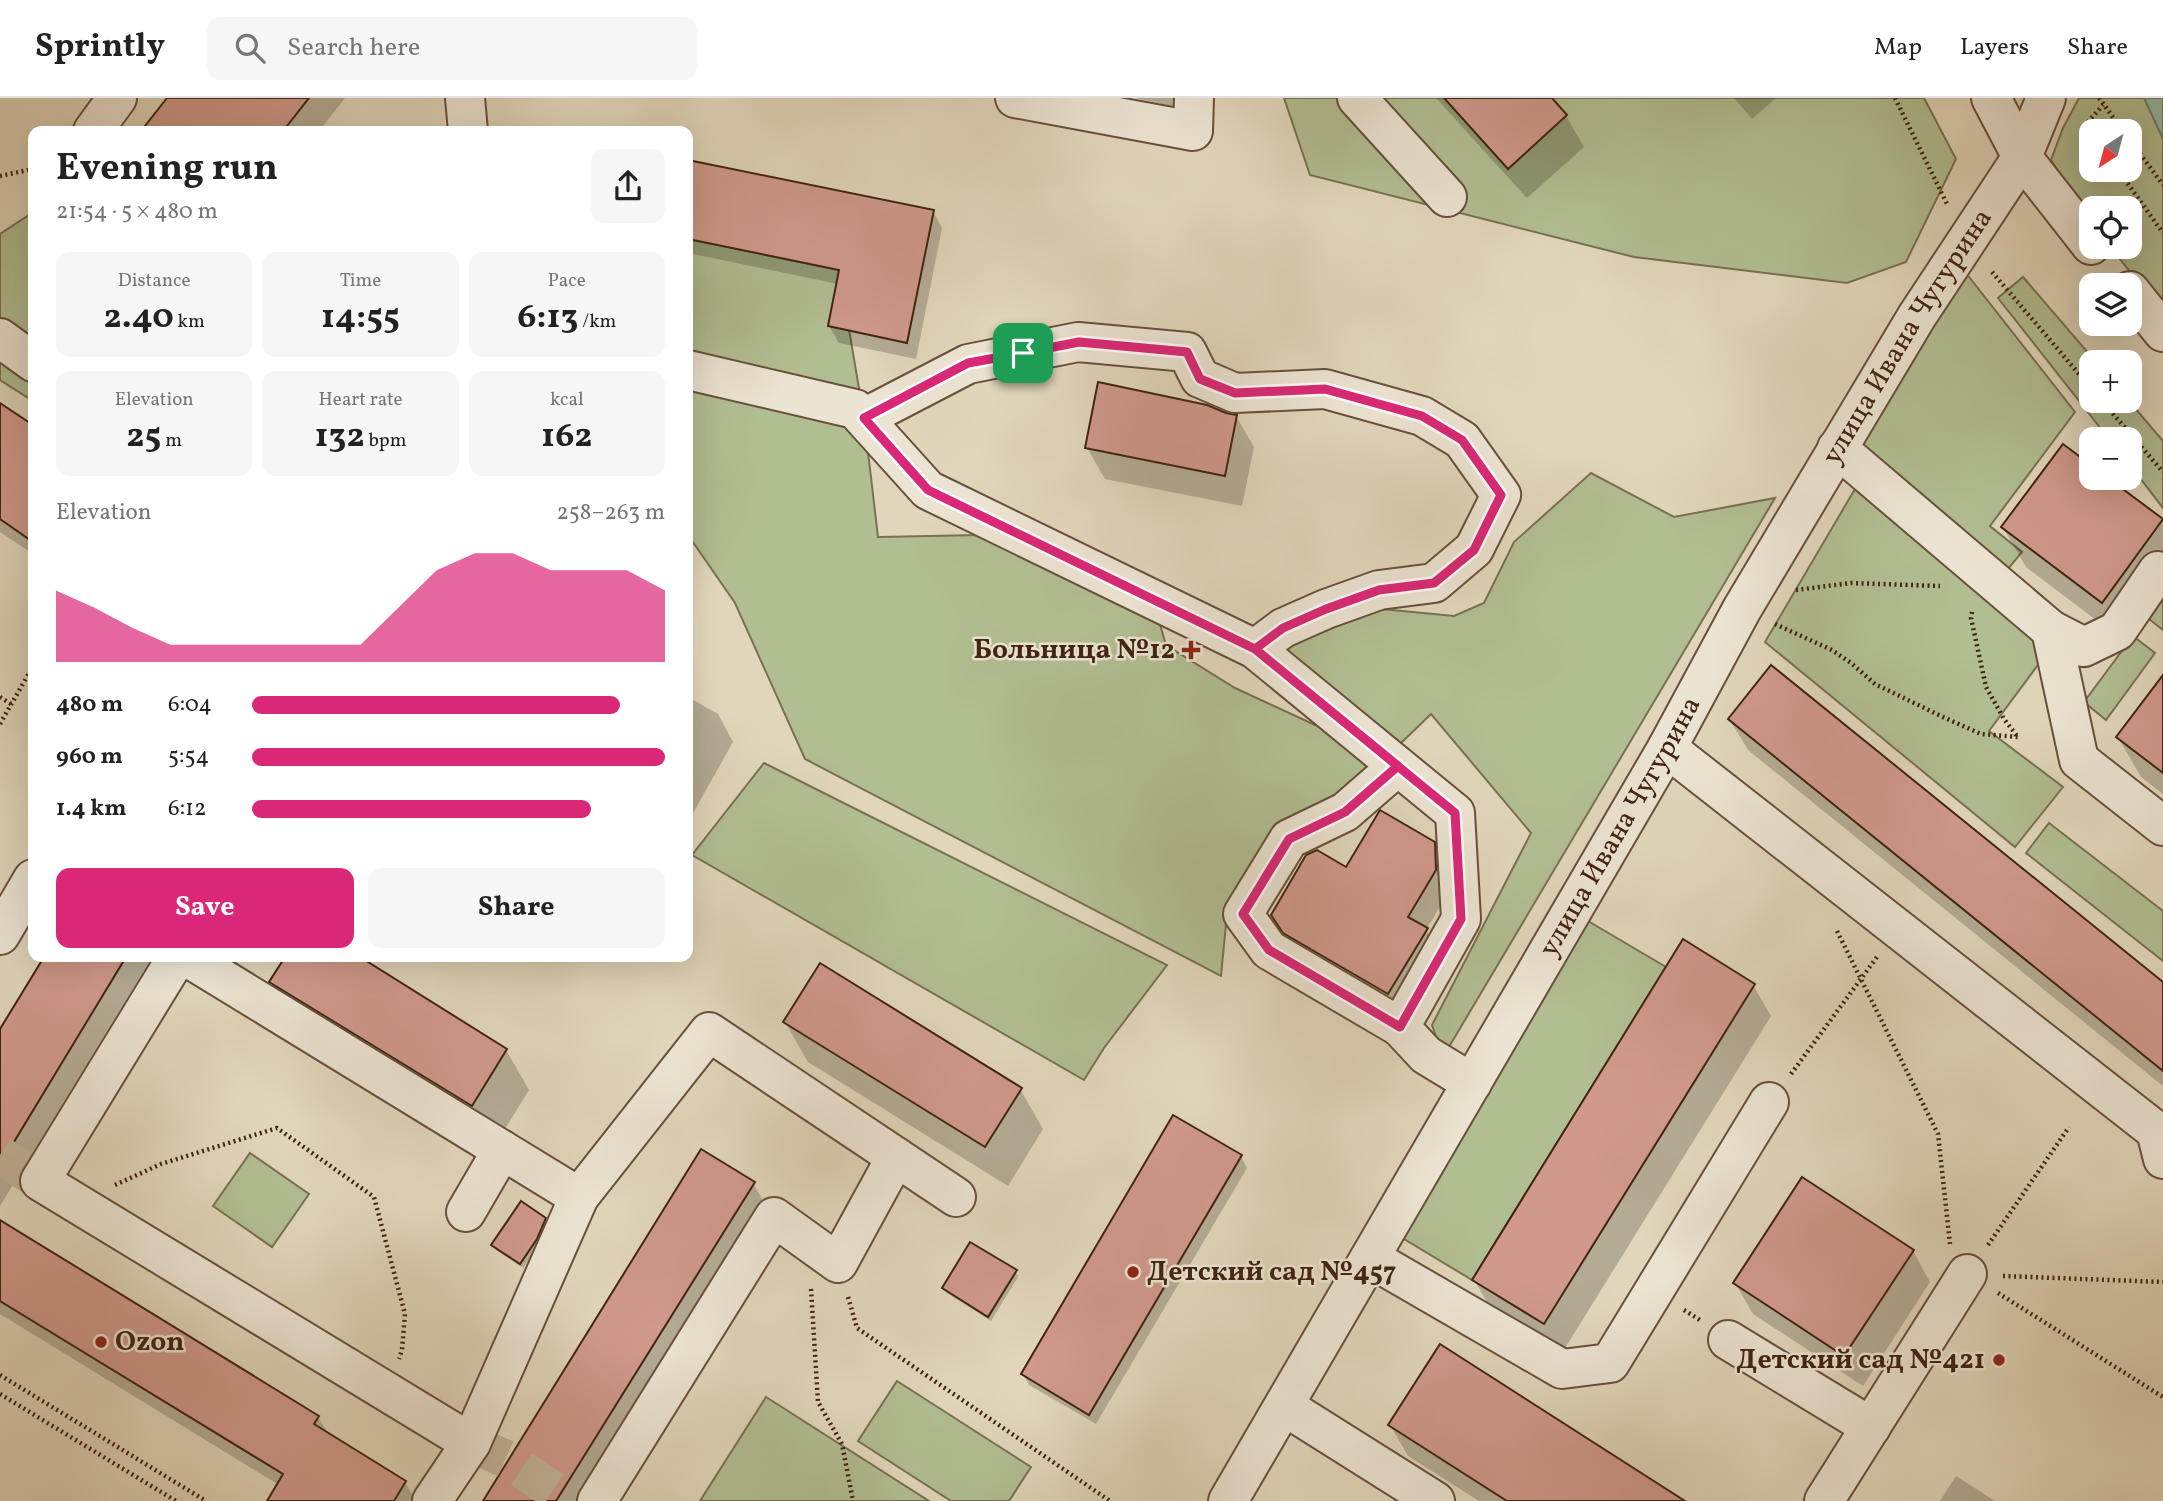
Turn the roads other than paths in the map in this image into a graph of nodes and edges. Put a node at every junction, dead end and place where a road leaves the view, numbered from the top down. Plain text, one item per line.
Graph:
1 (117, 98) edge
2 (465, 98) edge
3 (1016, 98) edge
4 (1194, 98) edge
5 (1357, 98) edge
6 (1991, 98) edge
7 (2046, 98) edge
8 (97, 126) edge
9 (468, 126) edge
10 (2022, 157) junction
11 (1447, 197) dead end
12 (2079, 229) edge
13 (2103, 259) edge
14 (2115, 273) edge
15 (2142, 306) edge
16 (2163, 332) edge
17 (0, 338) edge
18 (28, 358) edge
19 (693, 371) edge
20 (864, 418) junction
21 (1837, 448) junction
22 (2158, 571) dead end
23 (2051, 630) junction
24 (1255, 649) junction
25 (1667, 748) junction
26 (1398, 766) junction
27 (2163, 827) edge
28 (28, 887) edge
29 (0, 935) edge
30 (174, 962) edge
31 (195, 962) edge
32 (1400, 1027) junction
33 (1472, 1083) junction
34 (1779, 1089) road end
35 (502, 1150) junction
36 (896, 1157) junction
37 (2163, 1159) edge
38 (579, 1197) junction
39 (956, 1197) dead end
40 (466, 1212) dead end
41 (1370, 1258) junction
42 (1967, 1274) road end
43 (1728, 1340) road end
44 (1284, 1406) junction
45 (1871, 1427) junction
46 (471, 1443) junction
47 (432, 1501) edge
48 (597, 1501) edge
49 (1228, 1501) edge
50 (1435, 1501) edge
51 (1824, 1501) edge

1 - 8 street
2 - 9 street
3 - 4 street
5 - 11 street
6 - 10 street
7 - 10 street, улица Ивана Чугурина
10 - 12 street
10 - 21 street, улица Ивана Чугурина
13 - 14 street
15 - 16 street
17 - 18 street
19 - 20 street
20 - 24 street
20 - 24 street
21 - 23 street
21 - 25 street, улица Ивана Чугурина
22 - 23 street
23 - 27 street
24 - 26 street
25 - 33 street, улица Ивана Чугурина
25 - 37 street
26 - 32 street
26 - 32 street
28 - 29 street
30 - 46 street
31 - 35 street
32 - 33 street
33 - 41 street, улица Ивана Чугурина
34 - 41 street
35 - 38 street
35 - 40 street
36 - 38 street
36 - 39 street
36 - 48 street
38 - 46 street
41 - 44 street, улица Ивана Чугурина
42 - 45 street
43 - 45 street
44 - 49 street, улица Ивана Чугурина
44 - 50 street
45 - 51 street
46 - 47 street

